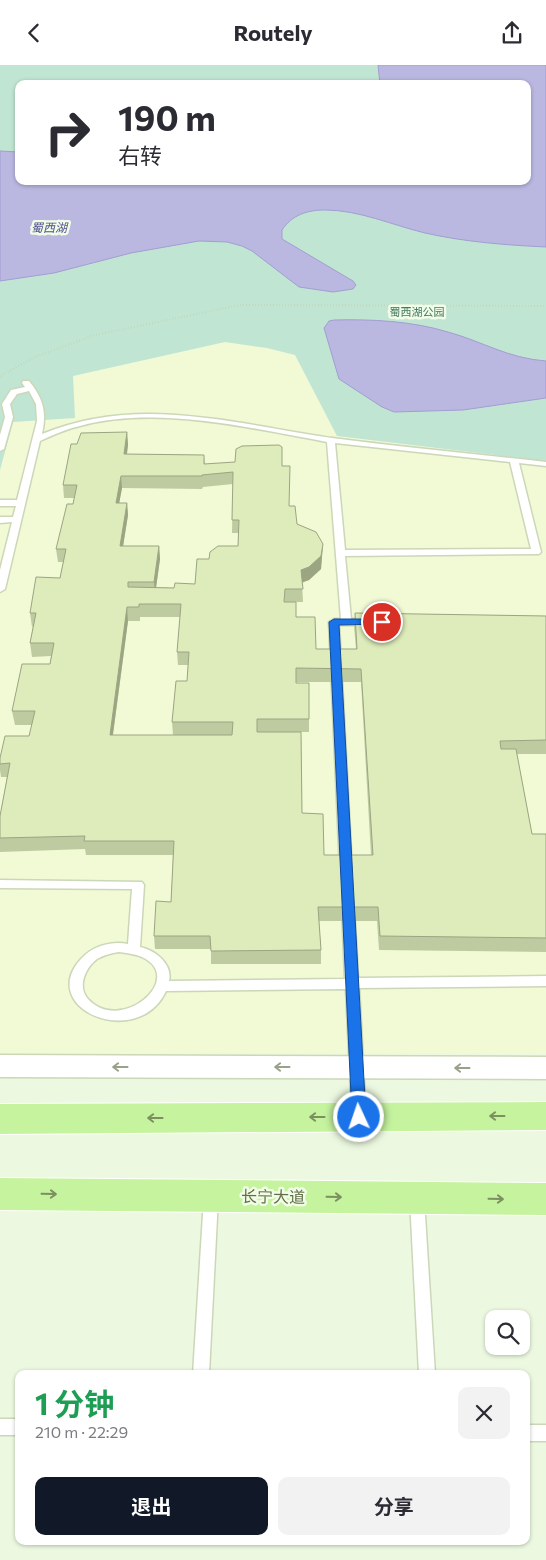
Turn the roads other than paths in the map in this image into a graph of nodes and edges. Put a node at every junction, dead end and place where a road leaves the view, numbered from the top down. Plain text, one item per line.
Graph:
1 (37, 439) junction
2 (331, 440) junction
3 (0, 449) edge
4 (514, 461) junction
5 (546, 464) edge
6 (0, 503) edge
7 (21, 503) junction
8 (17, 519) junction
9 (0, 520) edge
10 (340, 553) junction
11 (0, 589) edge
12 (346, 622) junction
13 (384, 622) edge
14 (0, 884) edge
15 (134, 947) junction
16 (546, 981) edge
17 (162, 986) junction
18 (0, 1066) edge
19 (357, 1068) junction
20 (546, 1068) edge
21 (546, 1116) edge
22 (359, 1117) junction
23 (0, 1119) edge
24 (0, 1194) edge
25 (211, 1196) junction
26 (417, 1198) junction
27 (546, 1199) edge
28 (201, 1370) edge
29 (427, 1370) edge
30 (0, 1427) edge
31 (15, 1427) edge
32 (530, 1433) edge
33 (546, 1433) edge

1 - 2 lane
1 - 3 lane
1 - 7 lane
2 - 4 lane
2 - 10 lane
4 - 5 lane
4 - 10 lane
6 - 7 lane
7 - 8 lane
8 - 9 lane
8 - 11 lane
10 - 12 lane
12 - 13 lane
12 - 19 lane
14 - 15 lane
15 - 17 lane
15 - 17 lane
16 - 17 lane
19 -> 18 street
20 -> 19 street
19 - 22 lane
21 -> 22 main road
22 -> 23 main road
24 -> 25 main road, 长宁大道
25 -> 26 main road, 长宁大道
25 - 28 lane
26 -> 27 main road, 长宁大道
26 - 29 lane
30 - 31 lane
32 - 33 lane

